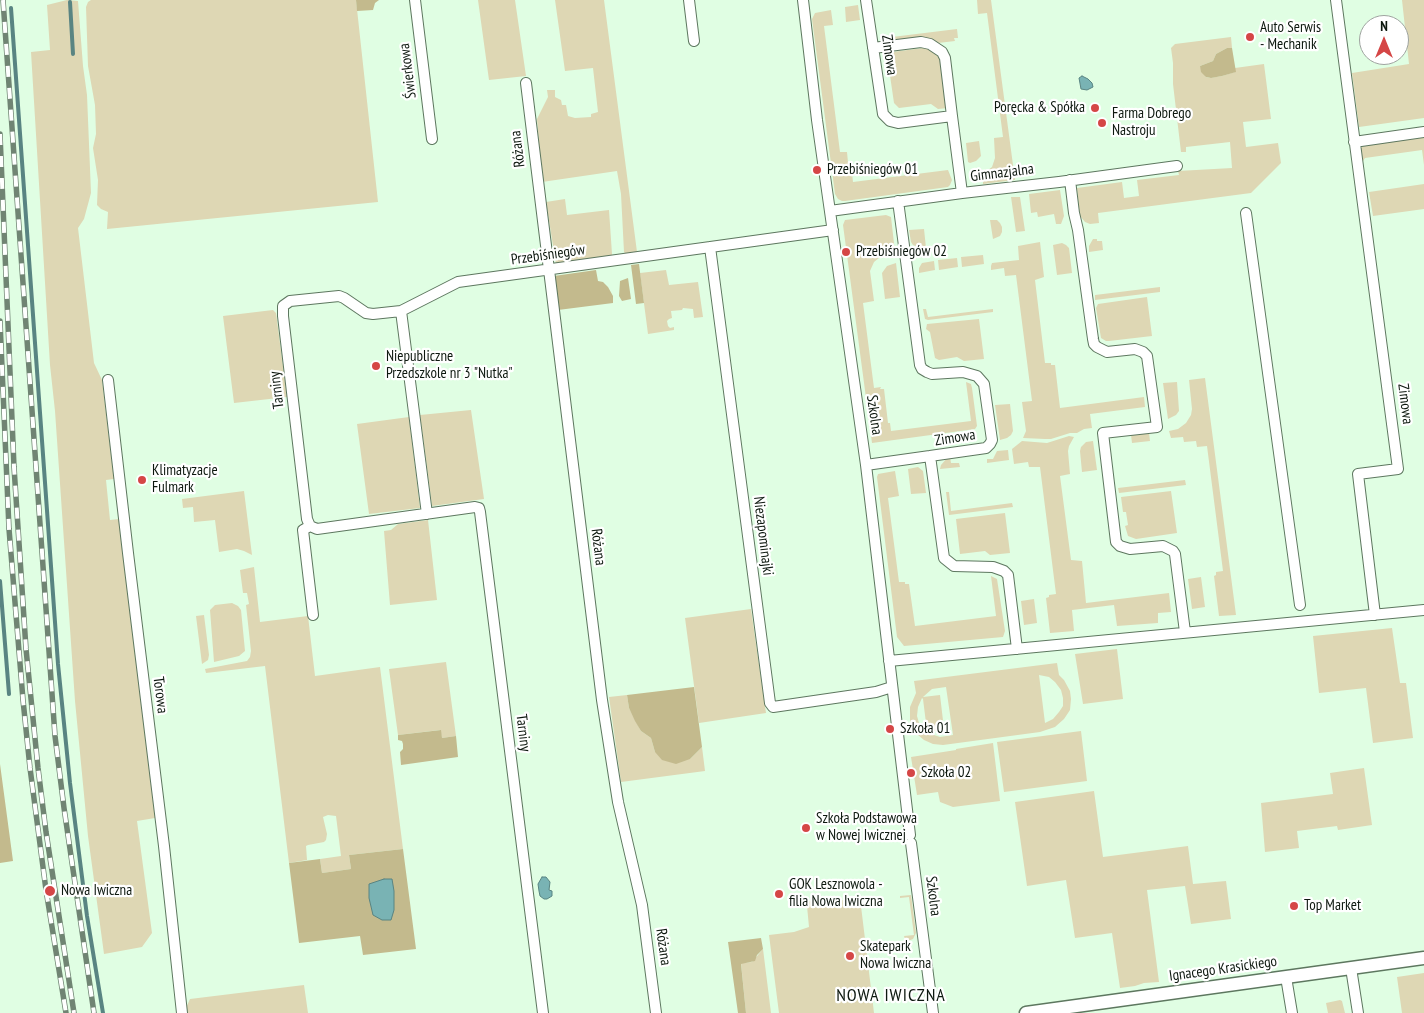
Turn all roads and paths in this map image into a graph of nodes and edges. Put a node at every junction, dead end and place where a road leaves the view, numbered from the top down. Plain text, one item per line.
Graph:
1 (415, 0) edge
2 (689, 0) edge
3 (803, 0) edge
4 (866, 0) edge
5 (1336, 0) edge
6 (694, 40) dead end
7 (873, 48) junction
8 (526, 83) dead end
9 (952, 116) junction
10 (1424, 132) edge
11 (432, 139) dead end
12 (1354, 142) junction
13 (1177, 166) dead end
14 (1070, 180) junction
15 (962, 193) junction
16 (898, 201) junction
17 (830, 211) junction
18 (1246, 213) dead end
19 (833, 230) junction
20 (710, 247) junction
21 (549, 270) junction
22 (283, 309) joint
23 (401, 311) junction
24 (108, 380) dead end
25 (930, 456) junction
26 (866, 465) junction
27 (427, 514) junction
28 (310, 526) junction
29 (1300, 605) dead end
30 (1424, 610) edge
31 (314, 615) dead end
32 (1375, 615) junction
33 (1185, 632) junction
34 (1017, 649) junction
35 (889, 662) junction
36 (892, 687) junction
37 (1424, 958) edge
38 (1351, 968) junction
39 (1286, 977) junction
40 (1054, 1011) edge
41 (182, 1013) edge
42 (543, 1013) edge
43 (656, 1013) edge
44 (933, 1013) edge
45 (1026, 1013) edge
46 (1292, 1013) edge
47 (1358, 1013) edge

1 - 11 street, Świerkowa
2 - 6 street
3 - 17 street, Szkolna
4 - 7 street, Zimowa
5 - 12 street
7 - 9 street
7 - 9 street, Zimowa
8 - 21 street, Różana
9 - 15 street
10 - 12 street
12 - 32 street, Zimowa
13 - 14 street, Gimnazjalna
14 - 15 street, Gimnazjalna
14 - 33 street
15 - 16 street, Gimnazjalna
16 - 17 street, Gimnazjalna
16 - 25 street, Zimowa
17 - 19 street, Szkolna
18 - 29 street
19 - 20 street, Przebiśniegów
19 - 26 street, Szkolna
20 - 21 street, Przebiśniegów
20 - 36 street, Niezapominajki
21 - 23 street, Przebiśniegów
21 - 43 street, Różana
22 - 23 street, Przebiśniegów
22 - 28 street, Tarniny
23 - 27 street
24 - 41 street, Torowa
25 - 26 street
25 - 34 street, Zimowa
26 - 35 street, Szkolna
27 - 28 street, Tarniny
27 - 42 street, Tarniny
28 - 31 street, Tarniny
30 - 32 street
32 - 33 street
33 - 34 street
34 - 35 street
35 - 36 street, Szkolna
36 - 44 street, Szkolna
37 - 38 street, Ignacego Krasickiego
38 - 39 street, Ignacego Krasickiego
38 - 47 street
39 - 40 street, Ignacego Krasickiego
39 - 46 street
40 - 45 street, Ignacego Krasickiego

